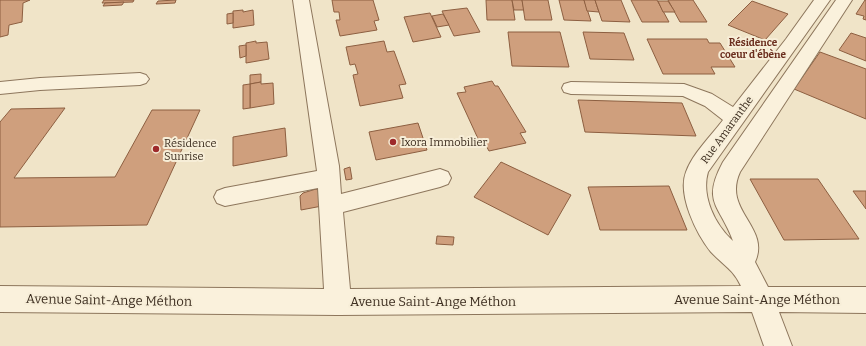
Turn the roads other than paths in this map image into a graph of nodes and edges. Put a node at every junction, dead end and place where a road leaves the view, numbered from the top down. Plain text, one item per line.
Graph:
1 (301, 0) edge
2 (829, 5) edge
3 (140, 79) dead end
4 (0, 88) edge
5 (571, 88) dead end
6 (735, 119) junction
7 (328, 178) junction
8 (440, 178) dead end
9 (225, 197) dead end
10 (331, 206) junction
11 (742, 263) junction
12 (0, 298) edge
13 (760, 299) junction
14 (866, 300) edge
15 (338, 302) junction
16 (778, 346) edge

1 - 7 street
2 - 6 street, Rue Amaranthe
2 - 11 street, Rue Amaranthe
3 - 4 street
5 - 6 street
6 - 11 street, Rue Amaranthe
7 - 9 street
7 - 10 street
8 - 10 street
10 - 15 street
11 - 13 street, Rue Amaranthe
12 - 15 street, Avenue Saint-Ange Méthon
13 - 14 street, Avenue Saint-Ange Méthon
13 - 15 street, Avenue Saint-Ange Méthon
13 - 16 street, Rue Amaranthe

